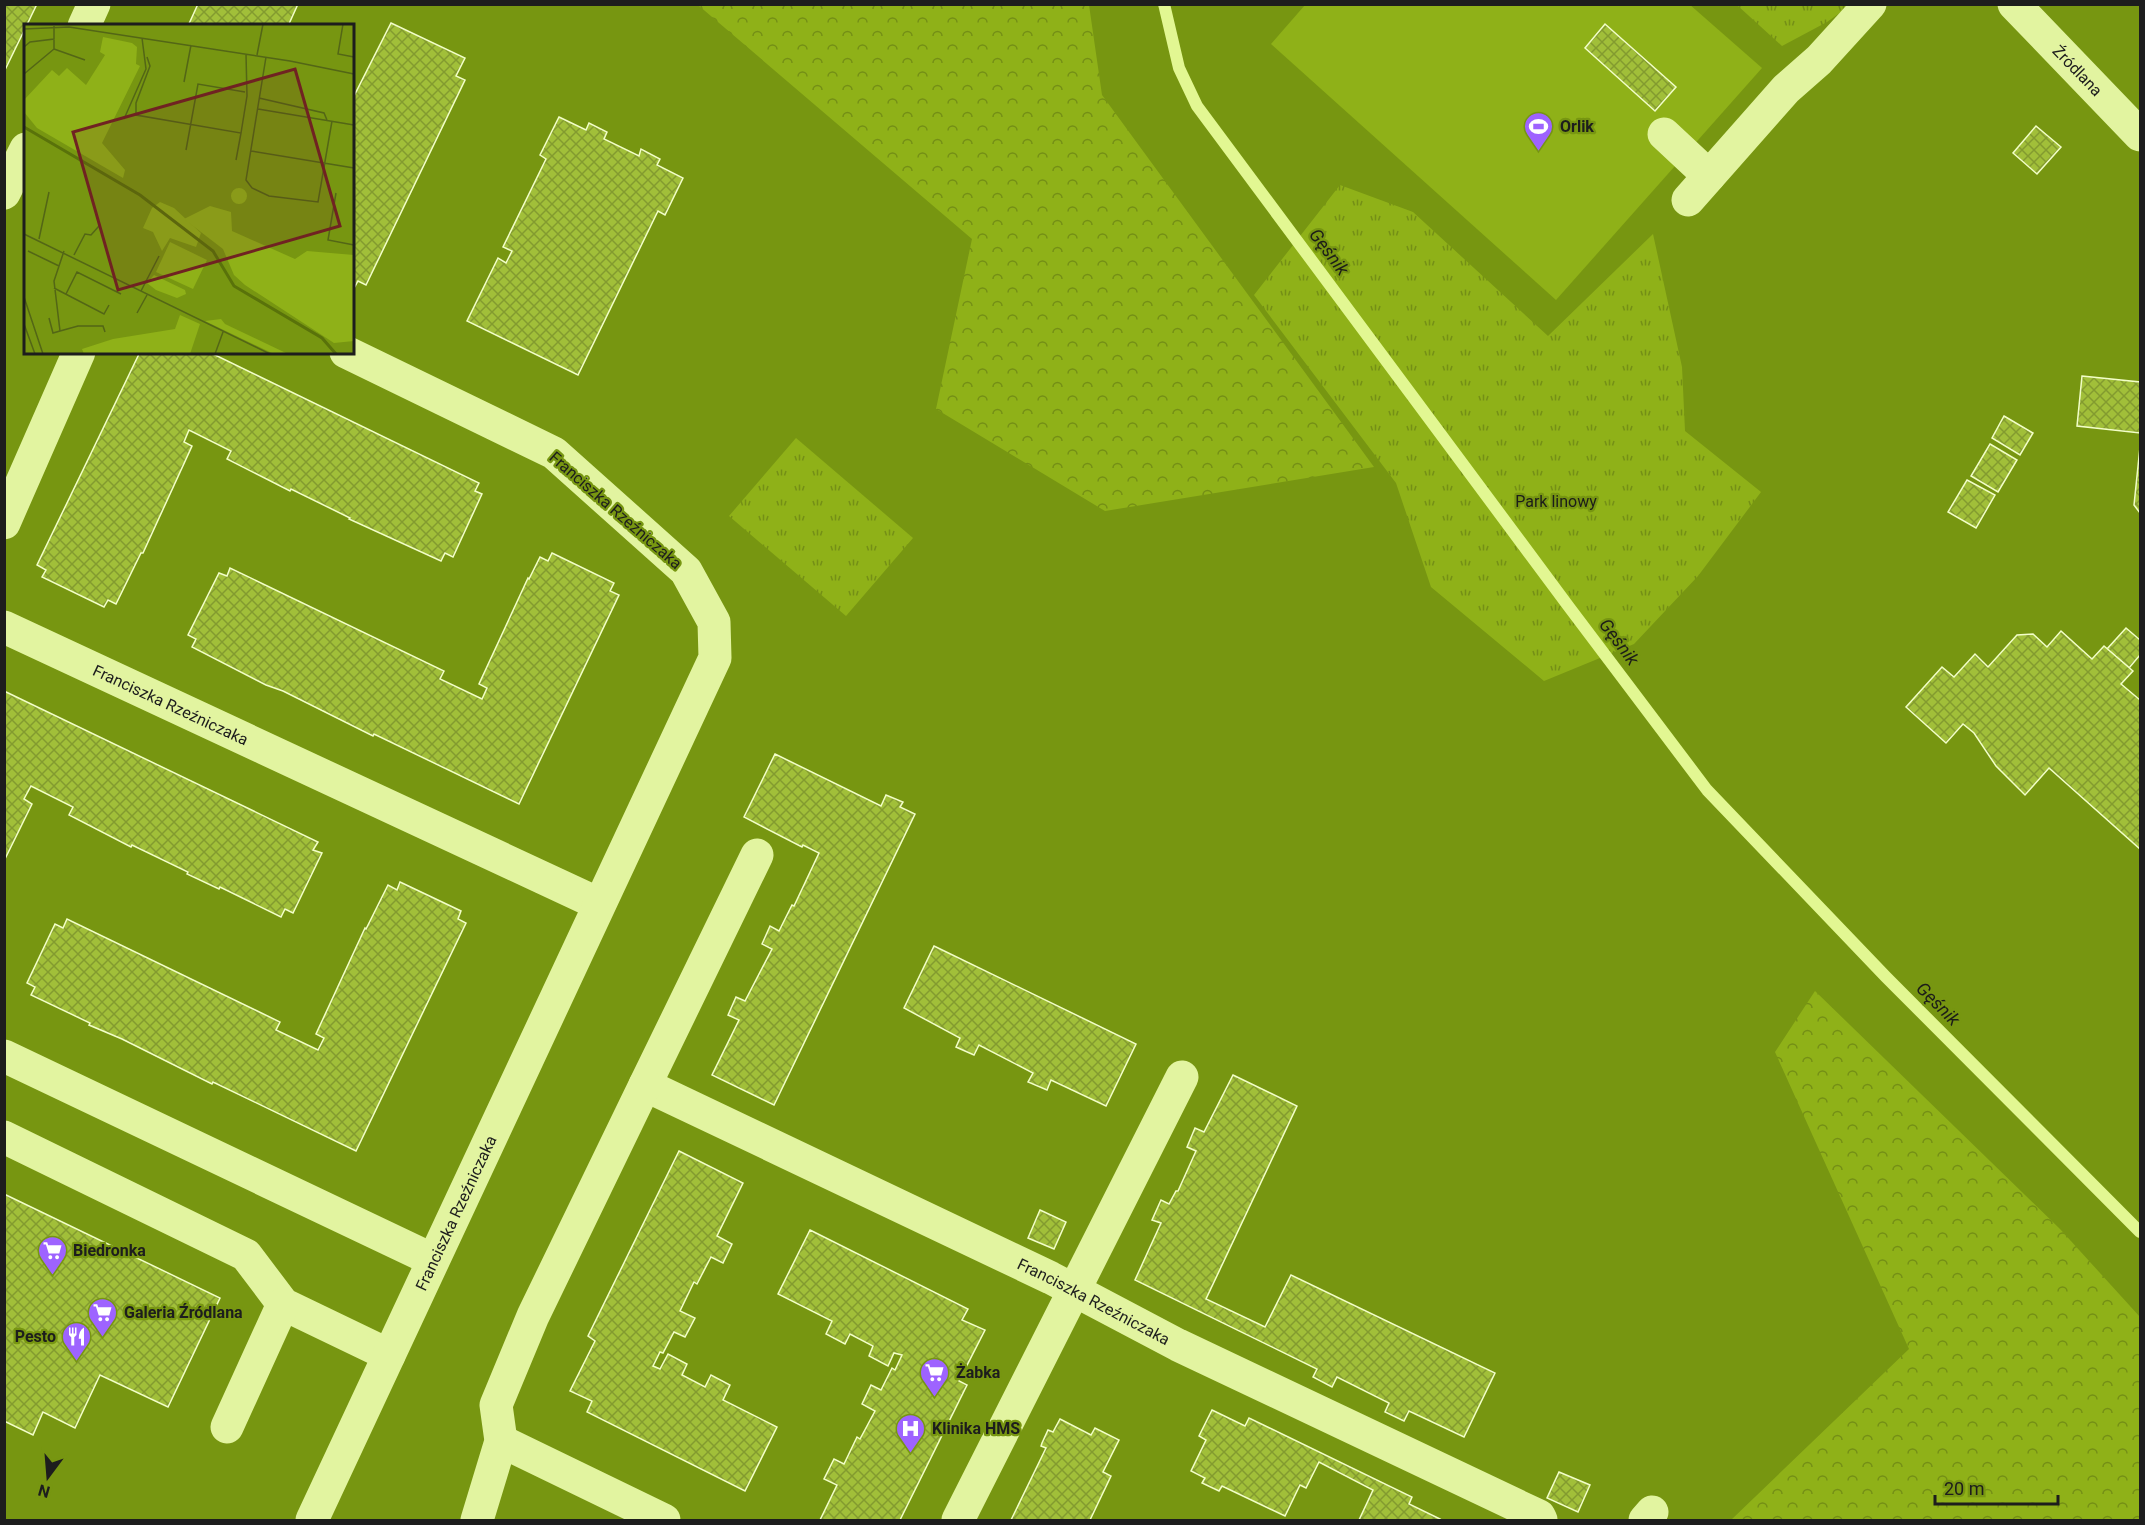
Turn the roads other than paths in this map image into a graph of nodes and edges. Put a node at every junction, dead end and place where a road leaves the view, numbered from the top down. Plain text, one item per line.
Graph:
1 (94, 4) edge
2 (1870, 4) edge
3 (2014, 4) edge
4 (85, 24) edge
5 (1664, 134) dead end
6 (2140, 135) edge
7 (24, 153) edge
8 (1710, 176) junction
9 (4, 193) edge
10 (1688, 200) dead end
11 (78, 354) edge
12 (350, 354) edge
13 (4, 523) edge
14 (4, 627) edge
15 (757, 855) dead end
16 (599, 904) junction
17 (4, 1056) edge
18 (1182, 1077) dead end
19 (645, 1085) junction
20 (4, 1137) edge
21 (433, 1260) junction
22 (1074, 1290) junction
23 (283, 1304) junction
24 (389, 1355) junction
25 (227, 1426) dead end
26 (501, 1441) junction
27 (312, 1521) edge
28 (477, 1521) edge
29 (664, 1521) edge
30 (958, 1521) edge
31 (1541, 1521) edge

1 - 4 street
2 - 8 street
3 - 6 street, Źródlana
5 - 8 street
7 - 9 street
8 - 10 street
11 - 13 street
12 - 16 street, Franciszka Rzeźniczaka
14 - 16 street, Franciszka Rzeźniczaka
15 - 19 street
16 - 21 street, Franciszka Rzeźniczaka
17 - 21 street
18 - 22 street
19 - 22 street, Franciszka Rzeźniczaka
19 - 26 street
20 - 23 street
21 - 24 street, Franciszka Rzeźniczaka
22 - 30 street
22 - 31 street, Franciszka Rzeźniczaka
23 - 24 street
23 - 25 street
24 - 27 street, Franciszka Rzeźniczaka
26 - 28 street
26 - 29 street

